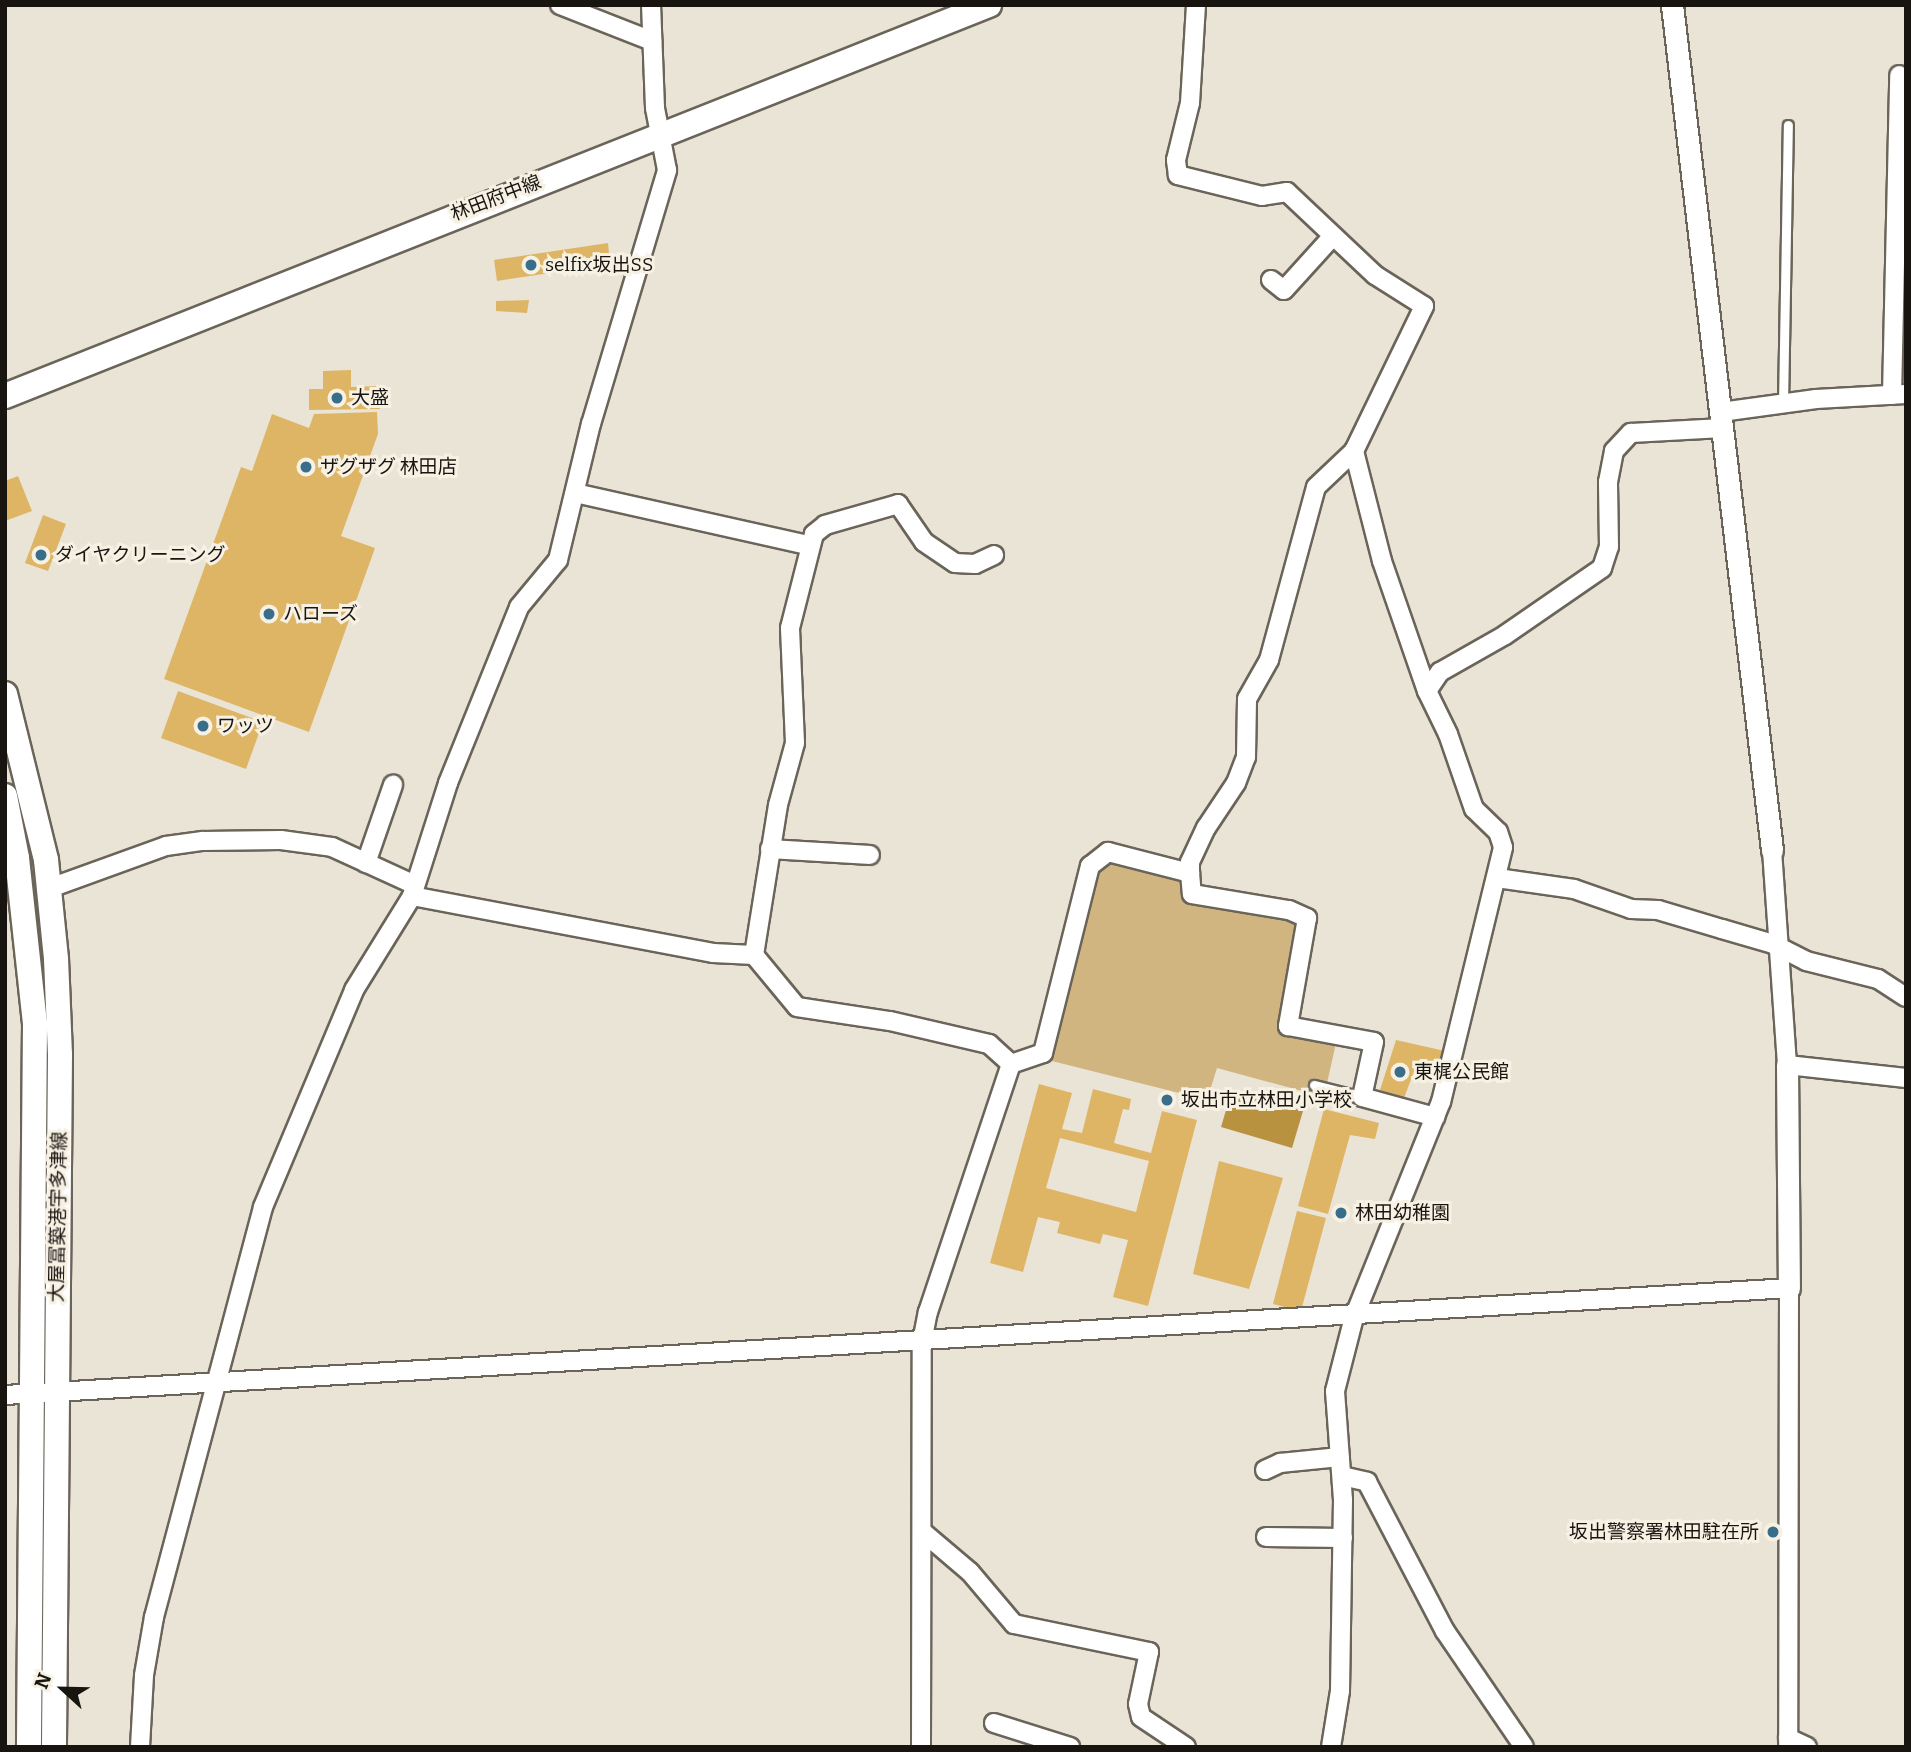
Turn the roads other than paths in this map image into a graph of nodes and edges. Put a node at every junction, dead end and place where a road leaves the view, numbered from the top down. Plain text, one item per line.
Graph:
1 (560, 5) edge
2 (651, 5) edge
3 (989, 5) edge
4 (1196, 5) edge
5 (1672, 5) edge
6 (652, 41) junction
7 (1899, 75) dead end
8 (1788, 125) dead end
9 (660, 135) junction
10 (1332, 237) junction
11 (1271, 280) dead end
12 (1899, 395) edge
13 (5, 396) edge
14 (1783, 404) junction
15 (1722, 420) junction
16 (1354, 451) junction
17 (575, 493) junction
18 (808, 545) junction
19 (994, 555) dead end
20 (1427, 691) junction
21 (5, 694) edge
22 (393, 785) dead end
23 (5, 796) edge
24 (770, 849) junction
25 (1772, 850) joint
26 (870, 855) dead end
27 (366, 863) junction
28 (1191, 873) junction
29 (1497, 878) junction
30 (50, 888) junction
31 (413, 890) junction
32 (1779, 949) junction
33 (754, 955) junction
34 (1906, 997) edge
35 (1011, 1065) junction
36 (1787, 1065) junction
37 (1906, 1078) edge
38 (1314, 1085) dead end
39 (1362, 1097) junction
40 (1435, 1117) junction
41 (1789, 1288) junction
42 (1354, 1317) junction
43 (922, 1342) junction
44 (216, 1381) junction
45 (46, 1393) junction
46 (5, 1395) edge
47 (1340, 1458) junction
48 (1265, 1470) dead end
49 (1342, 1476) junction
50 (924, 1533) junction
51 (1266, 1536) dead end
52 (1343, 1538) junction
53 (994, 1723) dead end
54 (1788, 1742) edge
55 (29, 1747) edge
56 (54, 1747) edge
57 (140, 1747) edge
58 (921, 1747) edge
59 (1070, 1747) edge
60 (1186, 1747) edge
61 (1331, 1747) edge
62 (1524, 1747) edge
63 (1807, 1747) edge

1 - 6 street
2 - 6 street
3 - 9 main road, 林田府中線
4 - 10 street
5 - 15 street
6 - 9 street
7 - 12 street
8 - 14 lane
9 - 13 main road, 林田府中線
9 - 17 street
10 - 11 street
10 - 16 street
12 - 14 street
14 - 15 street
15 - 20 street
15 - 25 street
16 - 20 street
16 - 28 street
17 - 18 street
17 - 31 street
18 - 19 street
18 - 24 street
20 - 29 street
21 - 30 main road, 大屋冨築港宇多津線
22 - 27 street
23 - 45 main road, 大屋冨築港宇多津線
24 - 26 street
24 - 33 street
25 - 32 street
27 - 30 street
27 - 31 street
28 - 35 street
28 - 39 street
29 - 32 street
29 - 40 street
30 - 45 main road, 大屋冨築港宇多津線
31 - 33 street
31 - 44 street
32 - 34 street
32 - 36 street
33 - 35 street
35 - 43 street
36 - 37 street
36 - 41 street
38 - 39 lane
39 - 40 street
40 - 42 street
41 - 42 street
41 - 54 street
42 - 43 street
42 - 47 street
43 - 44 street
43 - 50 street
44 - 45 street
44 - 57 street
45 - 46 street
45 - 55 main road, 大屋冨築港宇多津線
45 - 56 main road, 大屋冨築港宇多津線
47 - 48 street
47 - 49 street
49 - 52 street
49 - 62 street
50 - 58 street
50 - 60 street
51 - 52 street
52 - 61 street
53 - 59 street
54 - 63 street

